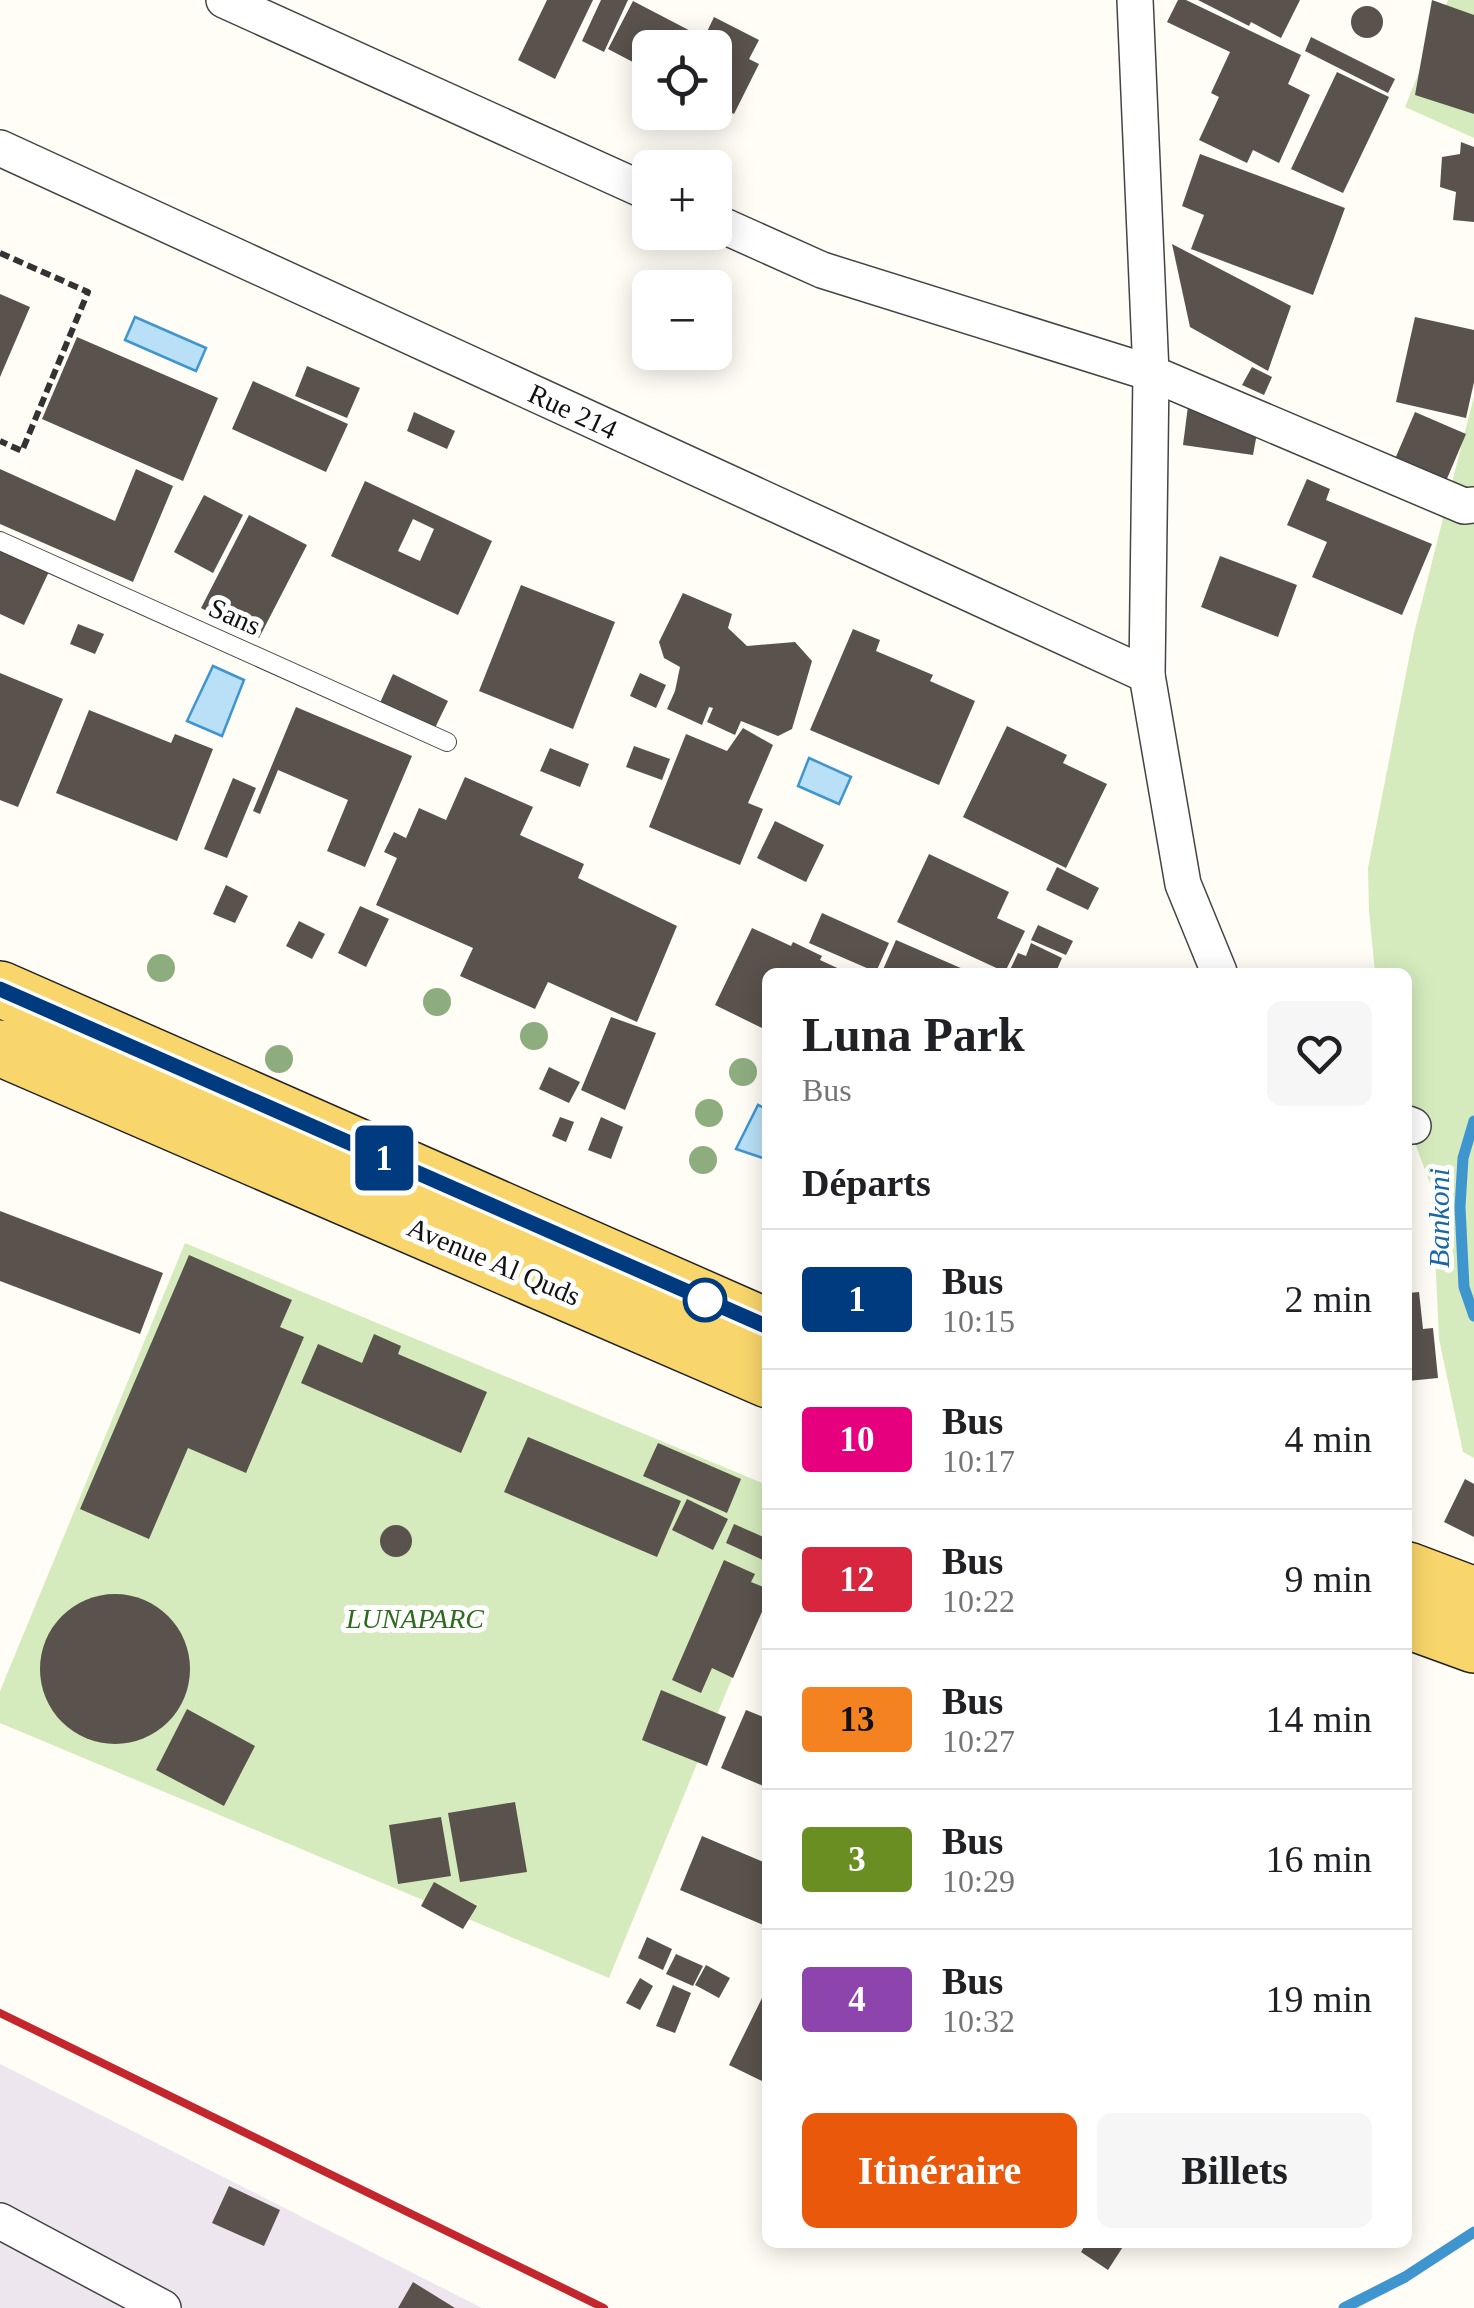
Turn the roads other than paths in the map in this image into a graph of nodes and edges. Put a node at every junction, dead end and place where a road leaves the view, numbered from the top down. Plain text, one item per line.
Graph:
1 (224, 0) edge
2 (1135, 0) edge
3 (0, 148) edge
4 (632, 185) edge
5 (732, 230) edge
6 (1151, 373) junction
7 (1474, 505) edge
8 (0, 541) edge
9 (1147, 675) junction
10 (447, 742) dead end
11 (1216, 968) edge
12 (0, 989) edge
13 (0, 1048) edge
14 (762, 1324) edge
15 (762, 1377) edge
16 (1412, 1574) edge
17 (1456, 1619) edge
18 (0, 2220) edge
19 (163, 2308) edge

1 - 4 street
2 - 6 street
3 - 9 street, Rue 214
5 - 6 street
6 - 7 street
6 - 9 street
8 - 10 lane, Sans
9 - 11 street
12 - 14 main road, Avenue Al Quds
13 - 15 main road, Avenue Al Quds
16 - 17 main road
18 - 19 street

